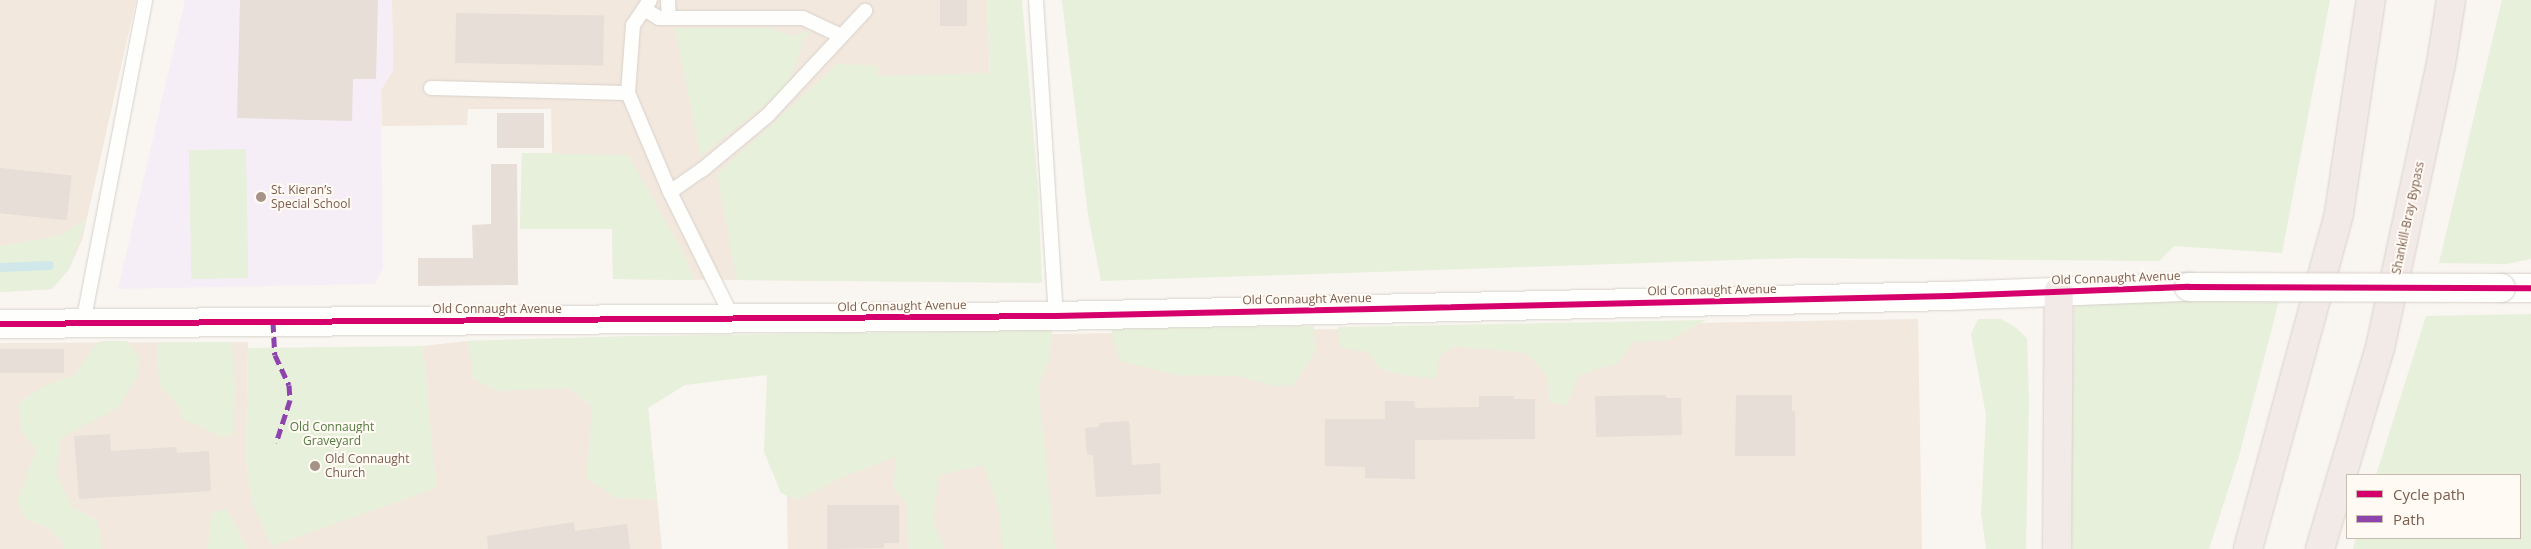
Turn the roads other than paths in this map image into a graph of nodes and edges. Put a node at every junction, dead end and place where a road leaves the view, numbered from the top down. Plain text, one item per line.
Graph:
1 (144, 0) edge
2 (668, 0) edge
3 (1036, 0) edge
4 (2371, 0) edge
5 (2451, 0) edge
6 (2460, 0) edge
7 (647, 4) edge
8 (865, 11) dead end
9 (669, 18) junction
10 (841, 36) junction
11 (2441, 64) junction
12 (431, 88) dead end
13 (628, 93) junction
14 (670, 192) junction
15 (2531, 288) edge
16 (2059, 291) junction
17 (1056, 316) junction
18 (733, 319) junction
19 (83, 322) junction
20 (0, 324) edge
21 (2057, 549) edge
22 (2248, 549) edge
23 (2320, 549) edge

1 - 19 lane
2 - 9 lane
3 - 17 lane
4 - 22 highway
5 - 11 highway, Shankill-Bray Bypass
6 - 11 highway
7 - 9 lane
7 - 13 lane
8 - 10 lane
9 - 10 lane
10 - 14 lane
11 - 23 highway, Shankill-Bray Bypass
12 - 13 lane
13 - 14 lane
14 - 18 lane
15 - 16 street, Old Connaught Avenue, bridge
16 - 17 street, Old Connaught Avenue
16 - 21 highway
17 - 18 street, Old Connaught Avenue
18 - 19 street, Old Connaught Avenue
19 - 20 street, Old Connaught Avenue

